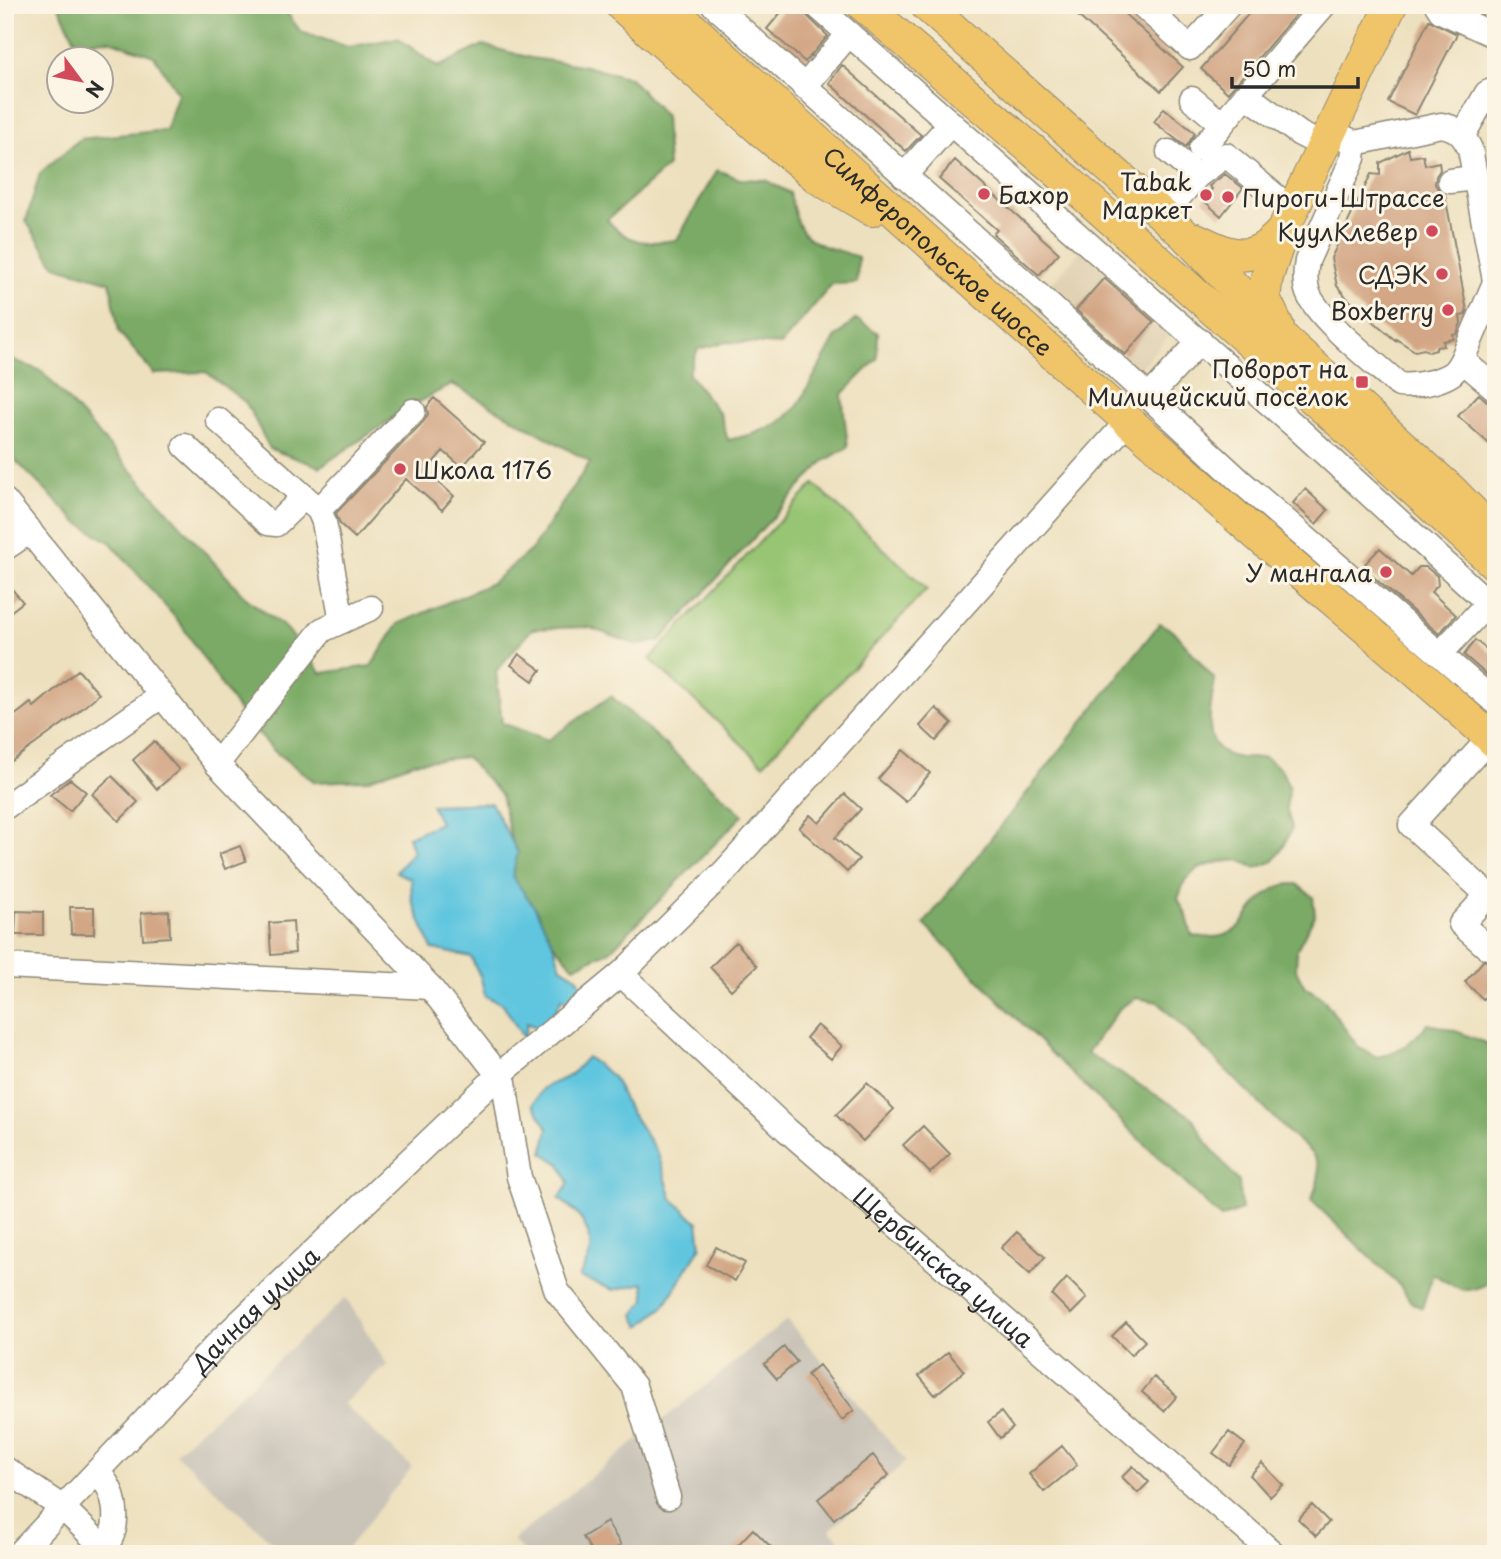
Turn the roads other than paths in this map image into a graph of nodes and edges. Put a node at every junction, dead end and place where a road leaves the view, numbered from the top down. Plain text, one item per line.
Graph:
1 (621, 5) edge
2 (667, 5) edge
3 (714, 5) edge
4 (816, 5) edge
5 (863, 5) edge
6 (906, 5) edge
7 (926, 5) edge
8 (1142, 5) edge
9 (1230, 5) edge
10 (1324, 5) edge
11 (1391, 5) edge
12 (1437, 5) edge
13 (849, 34) junction
14 (1496, 36) edge
15 (804, 87) junction
16 (1019, 88) junction
17 (1496, 89) edge
18 (1247, 95) junction
19 (1192, 99) dead end
20 (951, 123) junction
21 (1222, 124) junction
22 (1463, 135) junction
23 (1075, 137) junction
24 (1336, 140) junction
25 (1201, 149) dead end
26 (1169, 152) dead end
27 (904, 176) junction
28 (1197, 176) junction
29 (1474, 178) junction
30 (1450, 181) dead end
31 (1288, 219) junction
32 (1173, 224) junction
33 (922, 238) junction
34 (1495, 283) edge
35 (1191, 291) junction
36 (1286, 340) junction
37 (1200, 341) junction
38 (1462, 360) junction
39 (1496, 389) edge
40 (1149, 397) junction
41 (413, 411) dead end
42 (218, 421) dead end
43 (1128, 421) junction
44 (185, 446) dead end
45 (5, 501) edge
46 (311, 503) junction
47 (30, 531) junction
48 (1496, 536) edge
49 (5, 548) edge
50 (1496, 565) edge
51 (1492, 606) edge
52 (372, 608) dead end
53 (342, 621) junction
54 (1440, 654) junction
55 (161, 696) junction
56 (1496, 703) edge
57 (1493, 741) edge
58 (218, 764) junction
59 (5, 807) edge
60 (1487, 947) dead end
61 (5, 966) edge
62 (621, 974) junction
63 (430, 986) junction
64 (499, 1075) junction
65 (5, 1469) edge
66 (98, 1473) junction
67 (667, 1497) dead end
68 (62, 1508) junction
69 (105, 1551) edge
70 (19, 1554) edge
71 (1274, 1554) edge

1 - 33 main road
2 - 33 main road, Симферопольское шоссе
3 - 15 street
4 - 13 street
5 - 35 main road
6 - 16 main road
7 - 16 main road
8 - 9 street
10 - 18 street
11 - 24 main road
12 - 14 street
13 - 15 street
13 - 20 street
15 - 27 street
16 - 23 main road
17 - 22 street
18 - 21 street
18 - 24 street
19 - 21 street
20 - 27 street
20 - 37 street
21 - 25 street
22 - 24 street
22 - 29 street
23 - 32 main road
23 - 35 main road
24 - 31 main road
24 - 38 street
26 - 28 street
27 - 40 street
28 - 31 street
28 - 32 street
29 - 30 street
29 - 34 street
31 - 32 main road
31 - 36 main road
32 - 36 main road
33 - 43 main road, Симферопольское шоссе
34 - 38 street
35 - 50 main road
36 - 48 main road
37 - 40 street
37 - 51 street
38 - 39 street
40 - 54 street
41 - 46 street
42 - 46 street
43 - 57 main road, Симферопольское шоссе
43 - 62 street, Дачная улица
44 - 46 street
45 - 47 street
46 - 53 street
47 - 49 street
47 - 55 street
51 - 54 street
52 - 53 street
53 - 58 street
54 - 56 street
55 - 58 street
55 - 59 street
57 - 60 street
58 - 63 street
61 - 63 street
62 - 64 street, Дачная улица
62 - 71 street, Щербинская улица
63 - 64 street
64 - 66 street, Дачная улица
64 - 67 street
65 - 68 street
66 - 68 street, Дачная улица
66 - 69 street
68 - 69 street
68 - 70 street, Дачная улица

